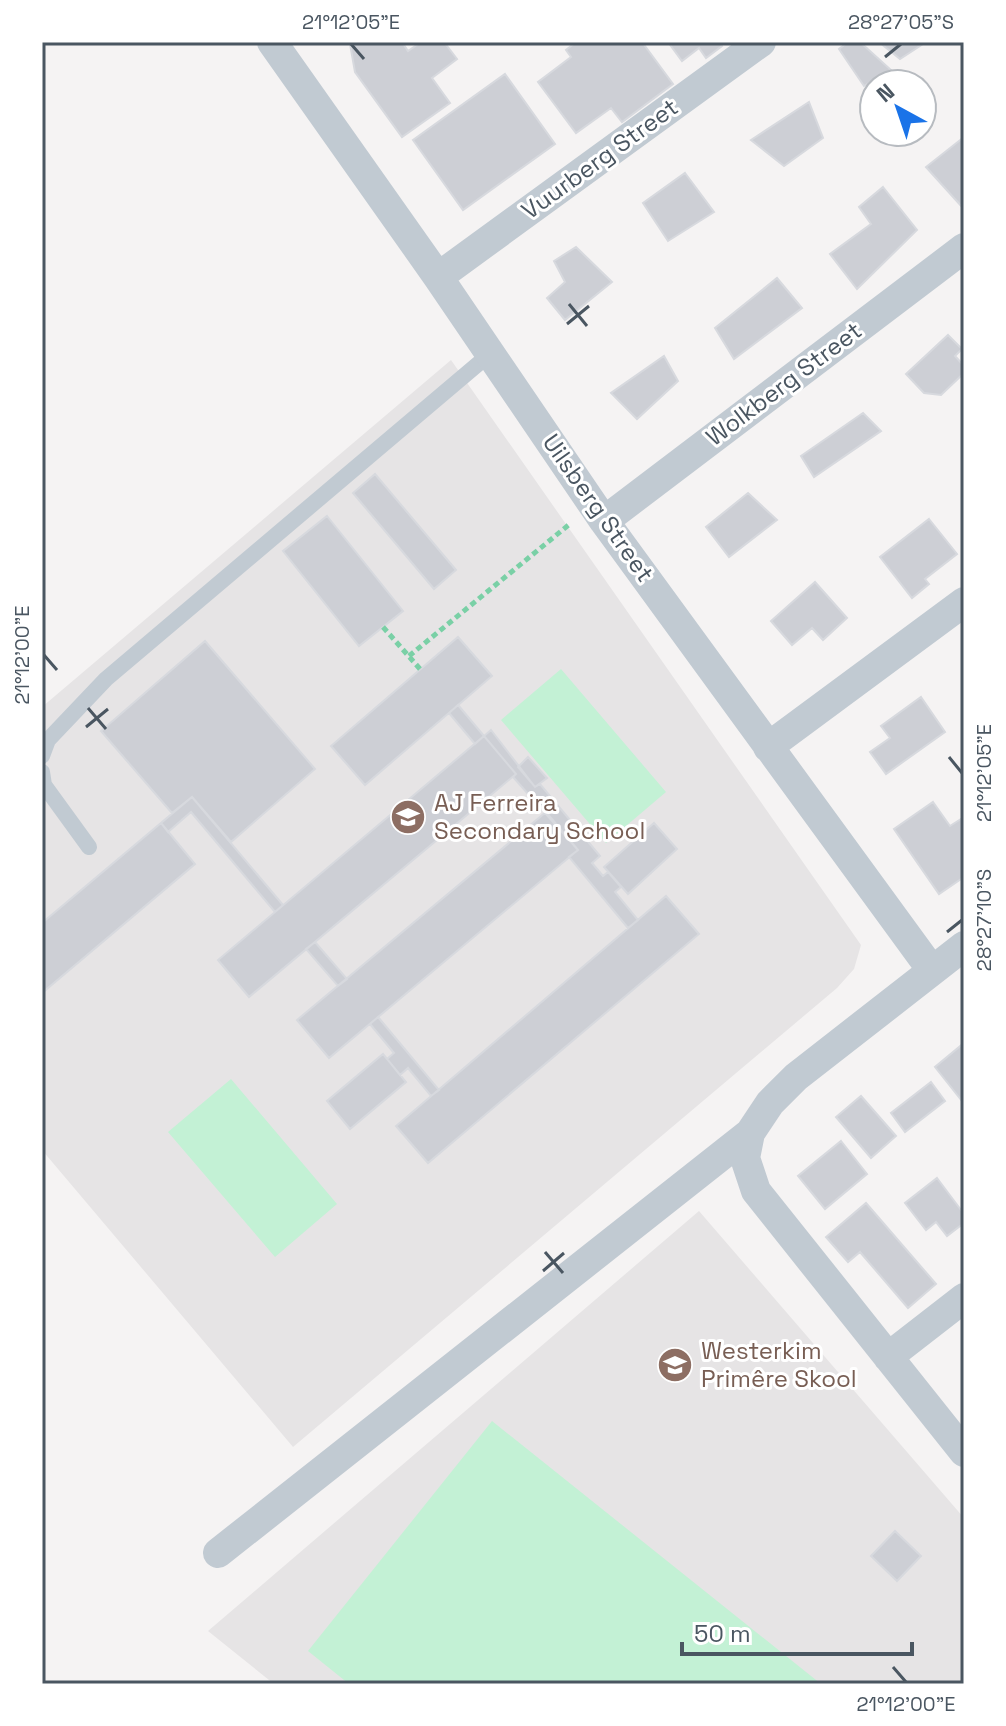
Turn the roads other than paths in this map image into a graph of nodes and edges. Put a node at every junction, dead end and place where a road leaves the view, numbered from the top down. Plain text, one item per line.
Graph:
1 (761, 42) edge
2 (280, 45) edge
3 (964, 248) edge
4 (438, 277) junction
5 (491, 353) junction
6 (599, 513) junction
7 (964, 602) edge
8 (768, 747) junction
9 (42, 756) edge
10 (42, 772) edge
11 (89, 847) dead end
12 (964, 946) edge
13 (931, 969) junction
14 (750, 1133) junction
15 (964, 1298) edge
16 (888, 1357) junction
17 (964, 1452) edge
18 (218, 1553) dead end

1 - 4 street, Vuurberg Street
2 - 4 street, Uilsberg Street
3 - 6 street, Wolkberg Street
4 - 5 street, Uilsberg Street
5 - 6 street, Uilsberg Street
5 - 9 lane
6 - 8 street, Uilsberg Street
7 - 8 street
8 - 13 street, Uilsberg Street
10 - 11 lane
12 - 13 street
13 - 14 street
14 - 16 street
14 - 18 street
15 - 16 street
16 - 17 street

